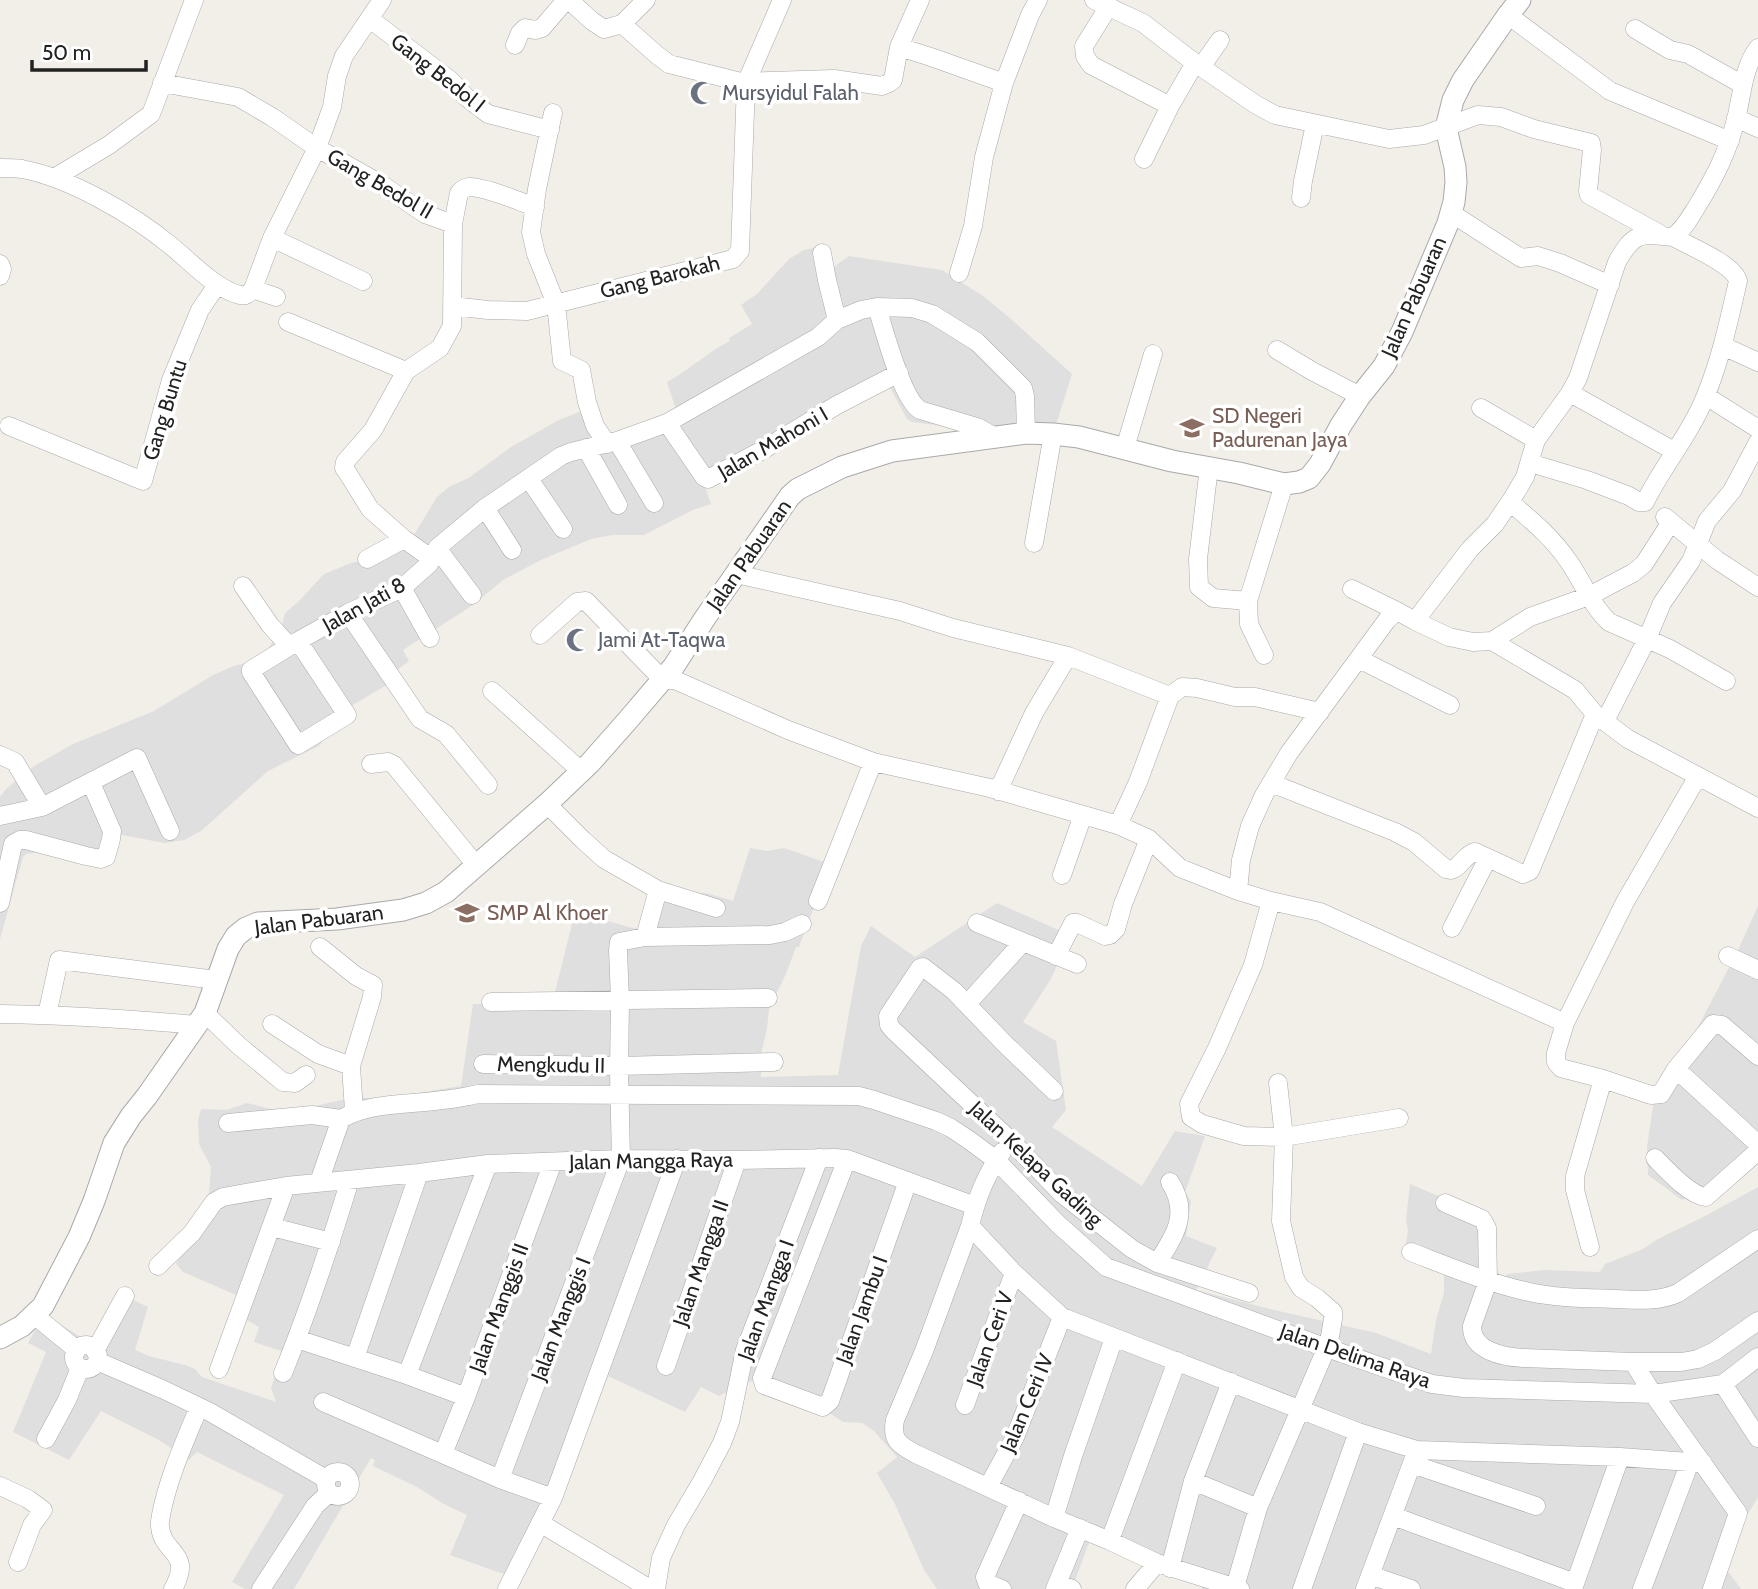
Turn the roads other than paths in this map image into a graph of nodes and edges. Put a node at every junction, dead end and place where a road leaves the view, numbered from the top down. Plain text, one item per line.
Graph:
1 (194, 0) edge
2 (382, 0) edge
3 (568, 0) edge
4 (646, 0) edge
5 (782, 0) edge
6 (920, 0) edge
7 (1038, 0) edge
8 (1101, 3) edge
9 (1514, 8) edge
10 (370, 19) junction
11 (622, 24) junction
12 (1635, 29) dead end
13 (1220, 40) dead end
14 (515, 46) dead end
15 (899, 47) junction
16 (1758, 48) edge
17 (1198, 65) junction
18 (162, 83) junction
19 (746, 83) junction
20 (1003, 83) junction
21 (1744, 85) junction
22 (1170, 106) junction
23 (1736, 118) junction
24 (1315, 124) junction
25 (1446, 128) junction
26 (1758, 128) edge
27 (1730, 141) junction
28 (317, 148) junction
29 (1144, 159) dead end
30 (0, 168) edge
31 (54, 178) junction
32 (1301, 198) dead end
33 (535, 207) junction
34 (1451, 213) junction
35 (453, 224) junction
36 (1667, 236) junction
37 (272, 238) junction
38 (822, 253) dead end
39 (0, 264) edge
40 (959, 273) dead end
41 (0, 276) edge
42 (363, 281) dead end
43 (217, 285) junction
44 (1610, 285) junction
45 (253, 289) junction
46 (276, 297) dead end
47 (556, 304) junction
48 (452, 306) junction
49 (877, 307) junction
50 (837, 320) junction
51 (288, 322) dead end
52 (1723, 346) junction
53 (1277, 350) dead end
54 (1153, 354) dead end
55 (1758, 362) edge
56 (406, 371) junction
57 (899, 373) junction
58 (1570, 393) junction
59 (1360, 396) junction
60 (1706, 396) junction
61 (1481, 408) dead end
62 (667, 423) junction
63 (9, 426) dead end
64 (1758, 429) edge
65 (1026, 433) junction
66 (1053, 434) junction
67 (996, 438) junction
68 (1536, 440) junction
69 (612, 442) junction
70 (1758, 442) edge
71 (586, 448) junction
72 (1125, 448) junction
73 (1674, 451) junction
74 (1530, 463) junction
75 (1209, 467) junction
76 (529, 479) junction
77 (1284, 484) junction
78 (1510, 502) junction
79 (654, 503) dead end
80 (618, 505) dead end
81 (485, 508) junction
82 (564, 529) dead end
83 (404, 539) junction
84 (1034, 543) dead end
85 (1698, 544) junction
86 (513, 550) dead end
87 (434, 553) junction
88 (367, 559) dead end
89 (736, 574) junction
90 (243, 586) dead end
91 (1758, 587) edge
92 (402, 588) junction
93 (1352, 589) dead end
94 (472, 595) dead end
95 (1589, 596) junction
96 (1248, 601) junction
97 (1397, 611) junction
98 (348, 613) junction
99 (1415, 621) junction
100 (540, 635) dead end
101 (430, 638) dead end
102 (1647, 639) junction
103 (1492, 641) junction
104 (294, 644) junction
105 (1264, 655) dead end
106 (1068, 656) junction
107 (1359, 659) junction
108 (663, 680) junction
109 (1726, 681) dead end
110 (492, 691) dead end
111 (1170, 696) junction
112 (1450, 705) dead end
113 (1320, 712) junction
114 (1600, 718) junction
115 (0, 755) edge
116 (873, 762) junction
117 (371, 764) dead end
118 (581, 771) junction
119 (1698, 776) junction
120 (91, 783) junction
121 (1271, 783) junction
122 (488, 785) dead end
123 (998, 791) junction
124 (547, 804) junction
125 (42, 807) junction
126 (1758, 808) edge
127 (1083, 815) junction
128 (0, 816) edge
129 (1118, 825) junction
130 (170, 831) dead end
131 (1149, 839) junction
132 (1488, 858) junction
133 (476, 865) junction
134 (1062, 875) dead end
135 (658, 890) junction
136 (1238, 891) junction
137 (818, 901) dead end
138 (1271, 901) junction
139 (0, 903) edge
140 (716, 908) dead end
141 (977, 923) dead end
142 (802, 925) dead end
143 (1452, 928) dead end
144 (645, 937) junction
145 (1023, 942) junction
146 (320, 947) dead end
147 (1056, 956) junction
148 (1728, 956) dead end
149 (1077, 964) dead end
150 (1758, 970) edge
151 (216, 980) junction
152 (768, 998) dead end
153 (620, 1000) junction
154 (491, 1002) dead end
155 (967, 1004) junction
156 (0, 1014) edge
157 (47, 1015) junction
158 (201, 1019) junction
159 (1565, 1023) junction
160 (272, 1024) dead end
161 (1758, 1056) edge
162 (774, 1062) dead end
163 (484, 1064) dead end
164 (351, 1066) junction
165 (619, 1068) junction
166 (1676, 1069) junction
167 (306, 1075) dead end
168 (1603, 1079) junction
169 (1278, 1083) dead end
170 (1054, 1091) dead end
171 (620, 1093) junction
172 (348, 1115) junction
173 (1399, 1118) dead end
174 (228, 1123) dead end
175 (1284, 1137) junction
176 (1758, 1144) edge
177 (1003, 1151) junction
178 (1758, 1151) edge
179 (819, 1158) junction
180 (1656, 1158) dead end
181 (621, 1159) junction
182 (677, 1159) junction
183 (847, 1159) junction
184 (737, 1160) junction
185 (553, 1162) junction
186 (488, 1164) junction
187 (418, 1173) junction
188 (349, 1180) junction
189 (908, 1181) junction
190 (319, 1182) junction
191 (1170, 1182) dead end
192 (286, 1186) junction
193 (1445, 1203) dead end
194 (975, 1206) junction
195 (970, 1226) junction
196 (272, 1227) junction
197 (1758, 1239) edge
198 (331, 1242) junction
199 (1590, 1247) dead end
200 (1411, 1252) dead end
201 (1157, 1263) junction
202 (158, 1266) dead end
203 (1014, 1273) junction
204 (1488, 1281) junction
205 (1249, 1293) dead end
206 (125, 1296) dead end
207 (34, 1315) junction
208 (1062, 1317) junction
209 (1758, 1321) edge
210 (0, 1338) edge
211 (1114, 1338) junction
212 (297, 1339) junction
213 (1328, 1345) junction
214 (87, 1357) junction
215 (1758, 1357) edge
216 (355, 1358) junction
217 (1177, 1361) junction
218 (1633, 1362) junction
219 (666, 1366) dead end
220 (219, 1369) dead end
221 (283, 1373) dead end
222 (407, 1375) junction
223 (1231, 1382) junction
224 (1723, 1384) junction
225 (1653, 1394) junction
226 (466, 1397) junction
227 (323, 1402) dead end
228 (965, 1405) dead end
229 (199, 1407) junction
230 (1299, 1409) junction
231 (1358, 1432) junction
232 (1758, 1438) edge
233 (46, 1439) dead end
234 (443, 1454) junction
235 (1414, 1457) junction
236 (1620, 1457) junction
237 (1696, 1462) junction
238 (500, 1479) junction
239 (1193, 1481) junction
240 (0, 1486) edge
241 (988, 1487) junction
242 (553, 1498) junction
243 (1019, 1501) junction
244 (1536, 1506) dead end
245 (1258, 1508) junction
246 (1393, 1517) junction
247 (1054, 1518) junction
248 (540, 1523) junction
249 (1080, 1528) junction
250 (1113, 1532) dead end
251 (18, 1562) dead end
252 (1164, 1566) junction
253 (1368, 1582) edge
254 (1574, 1586) edge
255 (1238, 1588) edge
256 (173, 1589) edge
257 (261, 1589) edge
258 (506, 1589) edge
259 (650, 1589) edge
260 (656, 1589) edge
261 (1002, 1589) edge
262 (1066, 1589) edge
263 (1135, 1589) edge
264 (1303, 1589) edge
265 (1410, 1589) edge
266 (1642, 1589) edge
267 (1712, 1589) edge

1 - 18 street
2 - 10 street
3 - 11 street
3 - 14 street
4 - 11 street
5 - 19 street
6 - 15 street
7 - 20 street
8 - 17 street
8 - 22 street
9 - 25 street, Jalan Pabuaran
9 - 27 street
10 - 28 street
10 - 33 street, Gang Bedol I
11 - 19 street
12 - 21 street
13 - 17 street
15 - 19 street
15 - 20 street
16 - 21 street
17 - 22 street
17 - 24 street
18 - 28 street, Gang Bedol II
18 - 31 street
19 - 47 street, Gang Barokah
20 - 40 street
21 - 23 street
22 - 29 street
23 - 26 street
23 - 27 street
24 - 25 street
24 - 32 street
25 - 34 street, Jalan Pabuaran
25 - 36 street
27 - 36 street
28 - 35 street, Gang Bedol II
28 - 37 street
30 - 31 street
31 - 43 street
33 - 35 street
33 - 47 street
34 - 44 street
34 - 59 street, Jalan Pabuaran
35 - 48 street, Gang Bedol II
36 - 44 street
36 - 52 street
37 - 42 street
37 - 45 street
38 - 50 street
39 - 41 street
43 - 45 street
43 - 63 street, Gang Buntu
44 - 58 street
45 - 46 street
47 - 48 street, Gang Barokah
47 - 69 street
48 - 56 street, Gang Bedol II
49 - 50 street, Jalan Jati 8
49 - 57 street
49 - 65 street, Jalan Jati 8
50 - 62 street, Jalan Jati 8
51 - 56 street
52 - 55 street
52 - 60 street
53 - 59 street
54 - 72 street
56 - 83 street, Gang Bedol II
57 - 62 street, Jalan Mahoni I
57 - 67 street
58 - 68 street
58 - 73 street
59 - 77 street, Jalan Pabuaran
60 - 64 street
60 - 73 street
61 - 68 street
62 - 69 street, Jalan Jati 8
65 - 66 street, Jalan Pabuaran
65 - 67 street, Jalan Pabuaran
66 - 72 street, Jalan Pabuaran
66 - 84 street
67 - 89 street, Jalan Pabuaran
68 - 74 street
69 - 71 street, Jalan Jati 8
69 - 79 street
70 - 85 street
71 - 76 street, Jalan Jati 8
71 - 80 street
72 - 75 street, Jalan Pabuaran
73 - 74 street
74 - 78 street
75 - 77 street, Jalan Pabuaran
75 - 96 street
76 - 81 street, Jalan Jati 8
76 - 82 street
77 - 96 street
78 - 95 street
78 - 99 street
81 - 86 street
81 - 87 street, Jalan Jati 8
83 - 87 street, Gang Bedol II
83 - 88 street
85 - 91 street
85 - 95 street
85 - 102 street
87 - 92 street, Jalan Jati 8
87 - 94 street, Gang Bedol II
89 - 106 street
89 - 108 street, Jalan Pabuaran
90 - 104 street
92 - 98 street, Jalan Jati 8
92 - 101 street
93 - 97 street
95 - 102 street
95 - 103 street
96 - 105 street
97 - 99 street
97 - 107 street
98 - 104 street, Jalan Jati 8
98 - 122 street
99 - 103 street
100 - 108 street
102 - 109 street
102 - 114 street
103 - 114 street
104 - 104 street, Jalan Jati 8
106 - 111 street
106 - 123 street
107 - 112 street
107 - 113 street
108 - 116 street
108 - 118 street, Jalan Pabuaran
110 - 118 street
111 - 113 street
111 - 129 street
113 - 121 street
114 - 119 street
114 - 132 street
115 - 125 street
116 - 123 street
116 - 137 street
117 - 133 street
118 - 124 street, Jalan Pabuaran
119 - 126 street
119 - 159 street
120 - 125 street
120 - 130 street
120 - 139 street
121 - 132 street
121 - 136 street
123 - 127 street
124 - 133 street, Jalan Pabuaran
124 - 135 street
125 - 128 street
127 - 129 street
127 - 134 street
129 - 131 street
131 - 136 street
131 - 147 street
132 - 143 street
133 - 151 street, Jalan Pabuaran
135 - 140 street
135 - 144 street
136 - 138 street
138 - 159 street
138 - 175 street
141 - 145 street
142 - 144 street
144 - 153 street
145 - 147 street
145 - 155 street
146 - 164 street
147 - 149 street
148 - 150 street
151 - 157 street
151 - 158 street, Jalan Pabuaran
152 - 153 street
153 - 154 street
153 - 165 street
155 - 170 street
155 - 177 street, Jalan Kelapa Gading
156 - 157 street
157 - 158 street
158 - 167 street
158 - 207 street, Jalan Pabuaran
159 - 168 street
160 - 164 street
161 - 166 street
162 - 165 street, Mengkudu II
163 - 165 street, Mengkudu II
164 - 172 street
165 - 171 street
166 - 168 street
166 - 176 street
168 - 199 street
169 - 175 street
171 - 172 street
171 - 177 street
171 - 181 street
172 - 174 street
172 - 190 street
173 - 175 street
175 - 213 street
177 - 194 street
177 - 201 street, Jalan Kelapa Gading
177 - 213 street, Jalan Delima Raya
178 - 180 street
179 - 183 street, Jalan Mangga Raya
179 - 184 street, Jalan Mangga Raya
179 - 260 street, Jalan Mangga I
181 - 182 street, Jalan Mangga Raya
181 - 185 street, Jalan Mangga Raya
181 - 238 street, Jalan Manggis I
182 - 184 street, Jalan Mangga Raya
182 - 242 street
183 - 189 street, Jalan Mangga Raya
183 - 189 street, Jalan Jambu I
184 - 219 street, Jalan Mangga II
185 - 186 street, Jalan Mangga Raya
185 - 226 street, Jalan Manggis II
186 - 187 street, Jalan Mangga Raya
186 - 222 street
187 - 188 street, Jalan Mangga Raya
187 - 216 street
188 - 190 street, Jalan Mangga Raya
188 - 198 street
189 - 194 street, Jalan Mangga Raya
190 - 192 street, Jalan Mangga Raya
191 - 201 street
192 - 196 street
192 - 202 street, Jalan Mangga Raya
193 - 204 street
194 - 195 street
195 - 203 street
195 - 241 street
196 - 198 street
196 - 220 street
197 - 204 street
198 - 212 street
200 - 204 street
201 - 205 street, Jalan Kelapa Gading
203 - 208 street
203 - 228 street, Jalan Ceri V
204 - 218 street
206 - 214 street
207 - 210 street, Jalan Pabuaran
207 - 214 street
208 - 211 street
208 - 241 street, Jalan Ceri IV
209 - 218 street
211 - 217 street
211 - 247 street
212 - 216 street
212 - 221 street
213 - 225 street, Jalan Delima Raya
213 - 230 street
214 - 229 street
214 - 233 street
215 - 224 street, Jalan Delima Raya
216 - 222 street
217 - 223 street
217 - 250 street
218 - 225 street
222 - 226 street
223 - 230 street
223 - 239 street
224 - 225 street, Jalan Delima Raya
224 - 232 street
225 - 237 street
226 - 234 street, Jalan Manggis II
227 - 234 street
229 - 256 street
229 - 257 street
230 - 231 street
230 - 245 street
231 - 235 street
231 - 264 street
234 - 238 street
235 - 236 street
235 - 244 street
235 - 246 street
236 - 237 street
236 - 254 street
237 - 266 street
237 - 267 street
238 - 242 street
239 - 245 street
239 - 252 street
240 - 251 street
241 - 243 street
242 - 248 street
243 - 247 street
243 - 261 street
245 - 255 street
246 - 253 street
246 - 254 street
247 - 249 street
248 - 258 street
248 - 259 street
249 - 252 street
249 - 262 street
252 - 255 street
252 - 263 street
253 - 265 street

